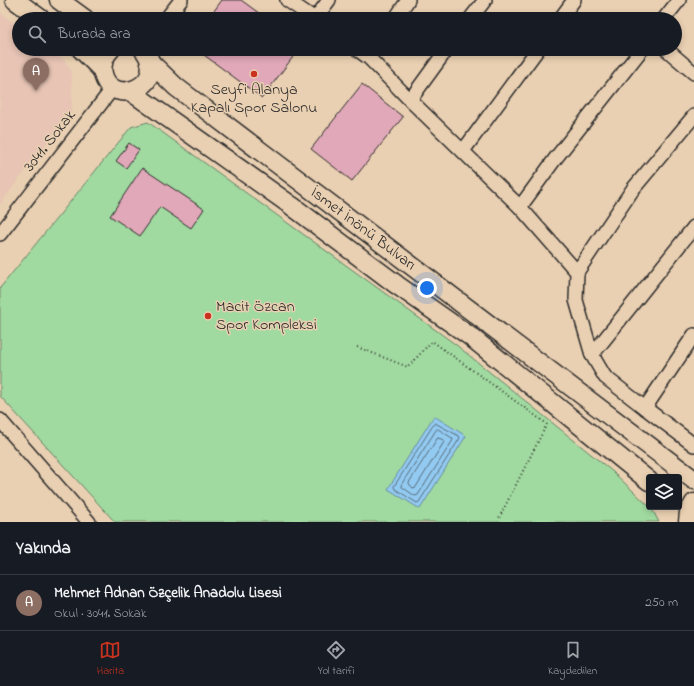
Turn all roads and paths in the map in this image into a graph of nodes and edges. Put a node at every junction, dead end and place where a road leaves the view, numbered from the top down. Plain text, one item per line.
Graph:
1 (15, 0) edge
2 (58, 0) edge
3 (182, 0) edge
4 (287, 0) edge
5 (330, 0) edge
6 (408, 0) edge
7 (485, 0) edge
8 (574, 0) edge
9 (678, 0) edge
10 (31, 12) edge
11 (75, 12) edge
12 (172, 12) edge
13 (305, 12) edge
14 (321, 12) edge
15 (400, 12) edge
16 (476, 12) edge
17 (565, 12) edge
18 (669, 12) edge
19 (88, 56) edge
20 (105, 56) edge
21 (146, 56) edge
22 (149, 56) edge
23 (374, 56) edge
24 (441, 56) edge
25 (533, 56) edge
26 (636, 56) edge
27 (674, 56) edge
28 (102, 70) junction
29 (694, 73) edge
30 (113, 88) junction
31 (130, 91) junction
32 (410, 100) junction
33 (692, 124) edge
34 (463, 151) junction
35 (520, 207) junction
36 (694, 228) edge
37 (0, 234) edge
38 (576, 272) junction
39 (693, 337) edge
40 (357, 347) dead end
41 (592, 355) junction
42 (645, 408) junction
43 (0, 420) edge
44 (694, 445) edge
45 (646, 479) edge
46 (694, 480) edge
47 (694, 504) edge
48 (678, 510) edge
49 (499, 518) dead end
50 (89, 522) edge
51 (688, 522) edge

1 - 10 street
2 - 11 street
3 - 12 street
4 - 13 street
5 - 14 street
6 - 15 street
7 - 16 street
8 - 17 street
9 - 18 street
19 - 28 street
20 - 28 street
21 - 31 street
22 - 46 street, İsmet İnönü Bulvarı
23 - 32 street
24 - 32 street
25 - 34 street
26 - 35 street
27 - 29 street
28 - 30 street
30 - 31 street
30 - 37 street, 3041. Sokak
31 - 45 street, İsmet İnönü Bulvarı
32 - 34 street
33 - 38 street
34 - 35 street
35 - 38 street
36 - 41 street
38 - 41 street
39 - 42 street
40 - 49 path
41 - 42 street
42 - 44 street
43 - 50 street
47 - 51 street
48 - 51 street

